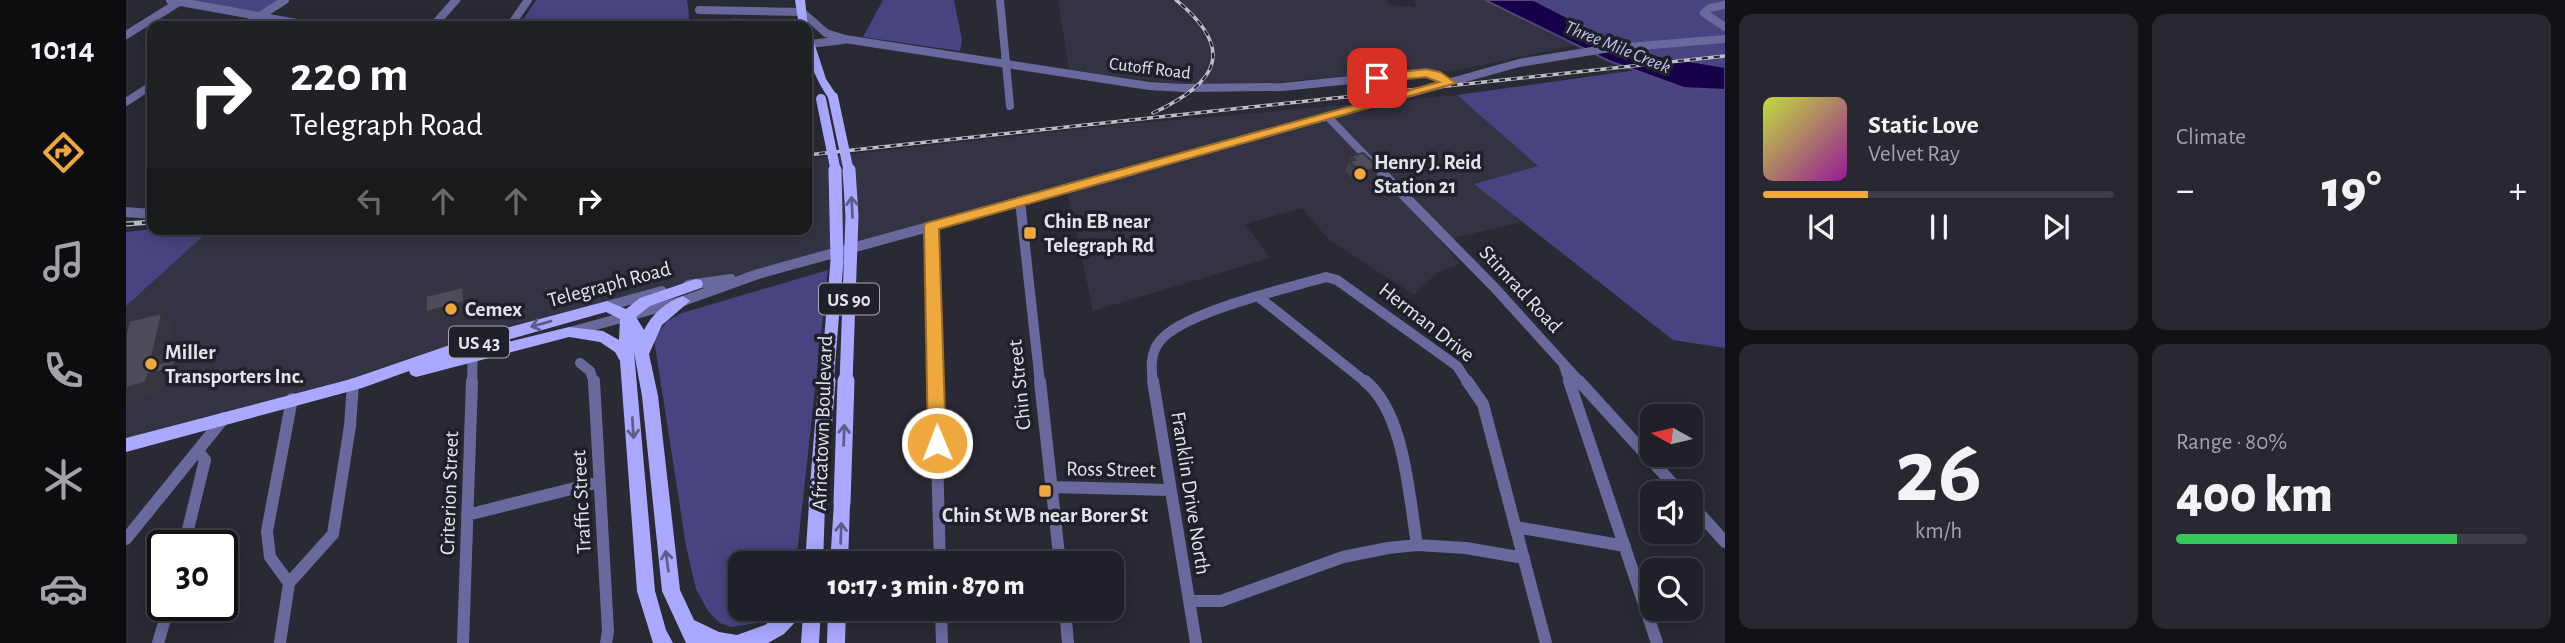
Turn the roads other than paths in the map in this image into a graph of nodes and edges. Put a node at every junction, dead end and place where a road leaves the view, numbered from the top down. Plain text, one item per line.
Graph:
1 (170, 0) edge
2 (285, 0) edge
3 (456, 0) edge
4 (528, 0) edge
5 (800, 0) edge
6 (1000, 0) edge
7 (179, 2) junction
8 (1725, 5) edge
9 (699, 9) dead end
10 (802, 12) junction
11 (257, 18) junction
12 (147, 21) edge
13 (148, 21) edge
14 (252, 21) edge
15 (278, 21) edge
16 (437, 21) edge
17 (513, 21) edge
18 (803, 21) edge
19 (1725, 27) edge
20 (126, 34) edge
21 (1725, 38) edge
22 (812, 40) edge
23 (845, 40) junction
24 (812, 52) edge
25 (1006, 62) junction
26 (1450, 83) junction
27 (147, 88) edge
28 (827, 98) junction
29 (126, 102) edge
30 (1010, 106) dead end
31 (1327, 116) junction
32 (1020, 201) junction
33 (126, 212) edge
34 (147, 214) edge
35 (931, 226) junction
36 (758, 274) junction
37 (696, 284) junction
38 (1260, 298) junction
39 (683, 301) junction
40 (607, 306) junction
41 (627, 316) junction
42 (569, 332) junction
43 (473, 351) junction
44 (635, 358) junction
45 (1562, 360) junction
46 (580, 363) dead end
47 (353, 384) junction
48 (292, 399) junction
49 (224, 418) junction
50 (126, 445) edge
51 (198, 451) junction
52 (1670, 481) edge
53 (599, 482) junction
54 (1051, 487) junction
55 (1170, 490) junction
56 (467, 516) junction
57 (1703, 517) edge
58 (1517, 527) junction
59 (188, 530) edge
60 (126, 539) edge
61 (1725, 542) edge
62 (1417, 545) junction
63 (1625, 546) junction
64 (815, 551) edge
65 (840, 551) edge
66 (940, 551) edge
67 (1058, 551) edge
68 (1524, 558) junction
69 (289, 583) junction
70 (1189, 601) junction
71 (165, 621) edge
72 (785, 621) edge
73 (811, 621) edge
74 (837, 621) edge
75 (941, 621) edge
76 (1066, 621) edge
77 (686, 626) junction
78 (158, 643) edge
79 (280, 643) edge
80 (463, 643) edge
81 (606, 643) edge
82 (664, 643) edge
83 (696, 643) edge
84 (734, 643) edge
85 (740, 643) edge
86 (810, 643) edge
87 (836, 643) edge
88 (942, 643) edge
89 (1068, 643) edge
90 (1196, 643) edge
91 (1546, 643) edge
92 (1657, 643) edge

1 - 7 street
2 - 11 street
3 - 16 street
4 - 17 street
5 - 10 main road
6 - 25 street
7 - 11 street
7 - 13 street
8 - 19 street
9 - 10 street
10 - 18 main road
10 - 23 street, Cutoff Road
11 - 14 street
11 - 15 street
12 - 20 street
21 - 26 street, Telegraph Road
22 - 23 street, Cutoff Road
23 - 25 street, Cutoff Road
24 - 28 main road, Africatown Boulevard / US 90
25 - 26 street, Cutoff Road
25 - 30 street
26 - 31 street, Telegraph Road
27 - 29 street
28 - 64 main road, Africatown Boulevard / US 90, bridge
65 -> 28 main road, Africatown Boulevard / US 90, bridge
31 - 32 street, Telegraph Road
31 - 45 street, Stimrad Road
32 - 35 street, Telegraph Road
32 - 54 street, Chin Street
33 - 34 street
35 - 36 street, Telegraph Road
35 - 66 street
36 - 37 street, Telegraph Road
36 - 39 street, Telegraph Road
37 - 40 street, Telegraph Road
37 - 41 main road
38 - 55 street, Franklin Drive North
38 - 58 street, Herman Drive
38 - 62 street
39 - 41 street, Telegraph Road
39 - 44 main road
40 - 41 main road
40 -> 43 main road, Telegraph Road / US 43
41 - 42 street, Telegraph Road
41 - 44 main road
42 - 43 main road, Telegraph Road / US 43
42 - 44 main road
43 - 47 main road, Telegraph Road / US 43
43 - 56 street, Criterion Street
77 -> 44 main road
44 -> 82 main road
45 - 52 street, Stimrad Road
45 - 63 street
46 - 53 street, Traffic Street
47 - 48 main road, Telegraph Road / US 43
47 - 69 street
48 - 49 main road, Telegraph Road / US 43
48 - 69 street
49 - 50 main road, Telegraph Road / US 43
49 - 51 street
51 - 59 street
51 - 60 street
53 - 56 street
53 - 81 street, Traffic Street
54 - 55 street, Ross Street
54 - 67 street, Chin Street
55 - 70 street, Franklin Drive North
56 - 80 street, Criterion Street
57 - 61 street
58 - 63 street
58 - 68 street, Herman Drive
62 - 68 street
62 - 70 street
63 - 92 street
68 - 91 street
69 - 79 street
70 - 90 street, Franklin Drive North
71 - 78 street
72 - 85 main road
73 - 86 main road
74 - 87 main road
75 - 88 street
76 - 89 street
77 - 83 main road
77 - 84 main road

